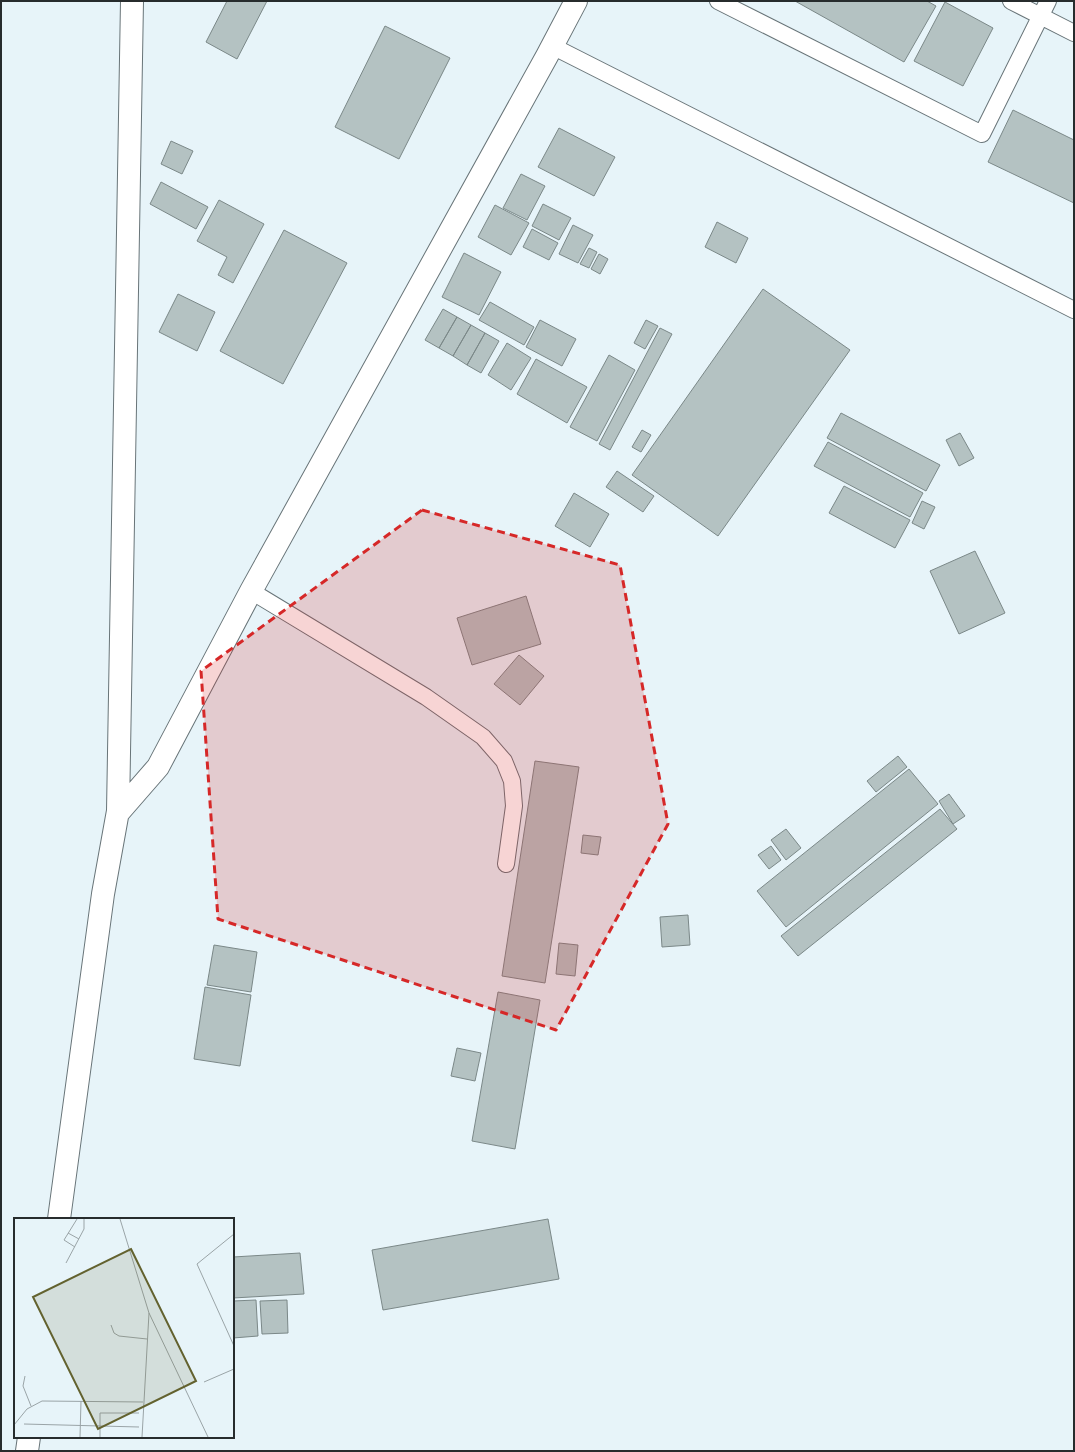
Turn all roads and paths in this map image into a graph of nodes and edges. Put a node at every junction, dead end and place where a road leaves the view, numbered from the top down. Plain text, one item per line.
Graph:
1 (132, 1) edge
2 (576, 1) edge
3 (718, 1) edge
4 (1011, 1) edge
5 (1048, 1) edge
6 (1040, 16) junction
7 (1074, 33) edge
8 (552, 46) junction
9 (1074, 310) edge
10 (252, 591) junction
11 (118, 813) junction
12 (506, 864) dead end
13 (59, 1218) edge
14 (29, 1438) edge
15 (27, 1451) edge

1 - 11 street
2 - 8 street
3 - 6 lane
4 - 6 lane
5 - 6 lane
6 - 7 lane
8 - 9 lane
8 - 10 street
10 - 11 street
10 - 12 lane
11 - 13 street
14 - 15 street

